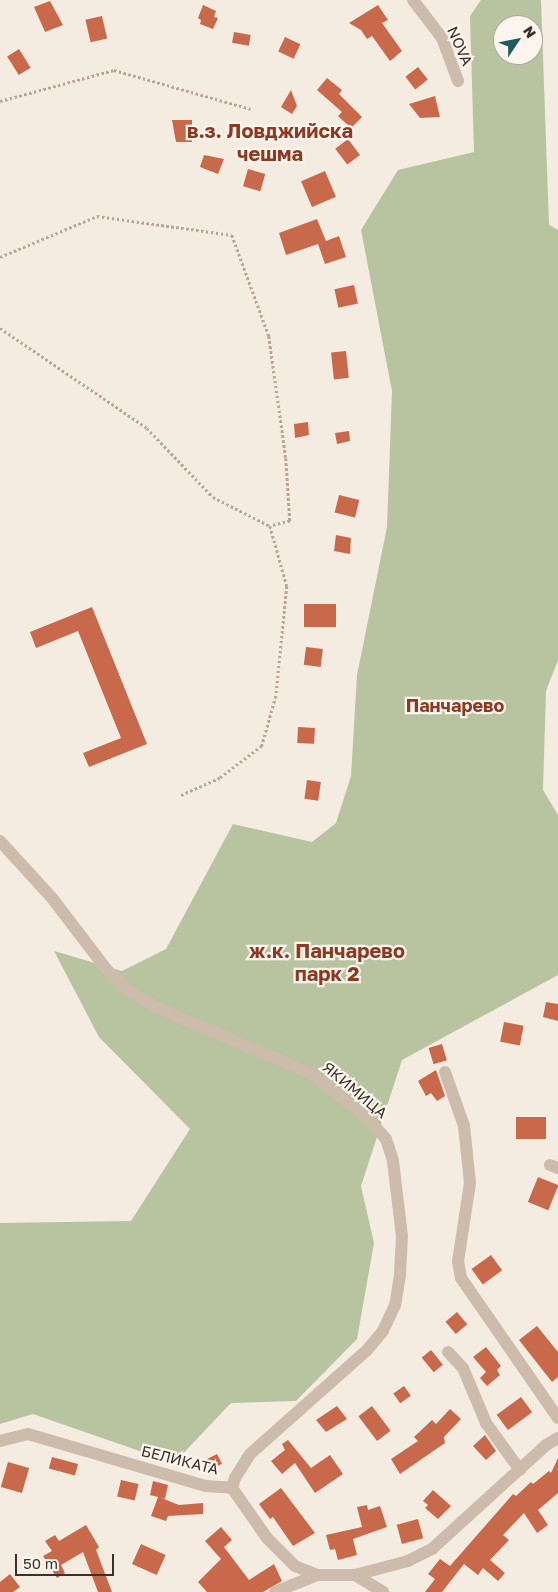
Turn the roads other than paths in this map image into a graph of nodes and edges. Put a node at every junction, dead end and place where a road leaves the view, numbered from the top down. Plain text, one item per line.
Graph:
1 (417, 1) edge
2 (458, 81) dead end
3 (0, 841) edge
4 (445, 1072) dead end
5 (448, 1352) dead end
6 (558, 1418) edge
7 (558, 1438) edge
8 (0, 1441) edge
9 (520, 1470) junction
10 (232, 1488) junction
11 (317, 1575) junction
12 (355, 1575) junction
13 (275, 1592) edge
14 (382, 1592) edge

1 - 2 street, NOVA
3 - 10 street, ЯКИМИЦА
4 - 6 street
5 - 9 street
7 - 9 street
8 - 10 street, БЕЛИКАТА
9 - 12 street
10 - 11 street, БЕЛИКАТА
11 - 12 street
11 - 13 street
12 - 14 street

